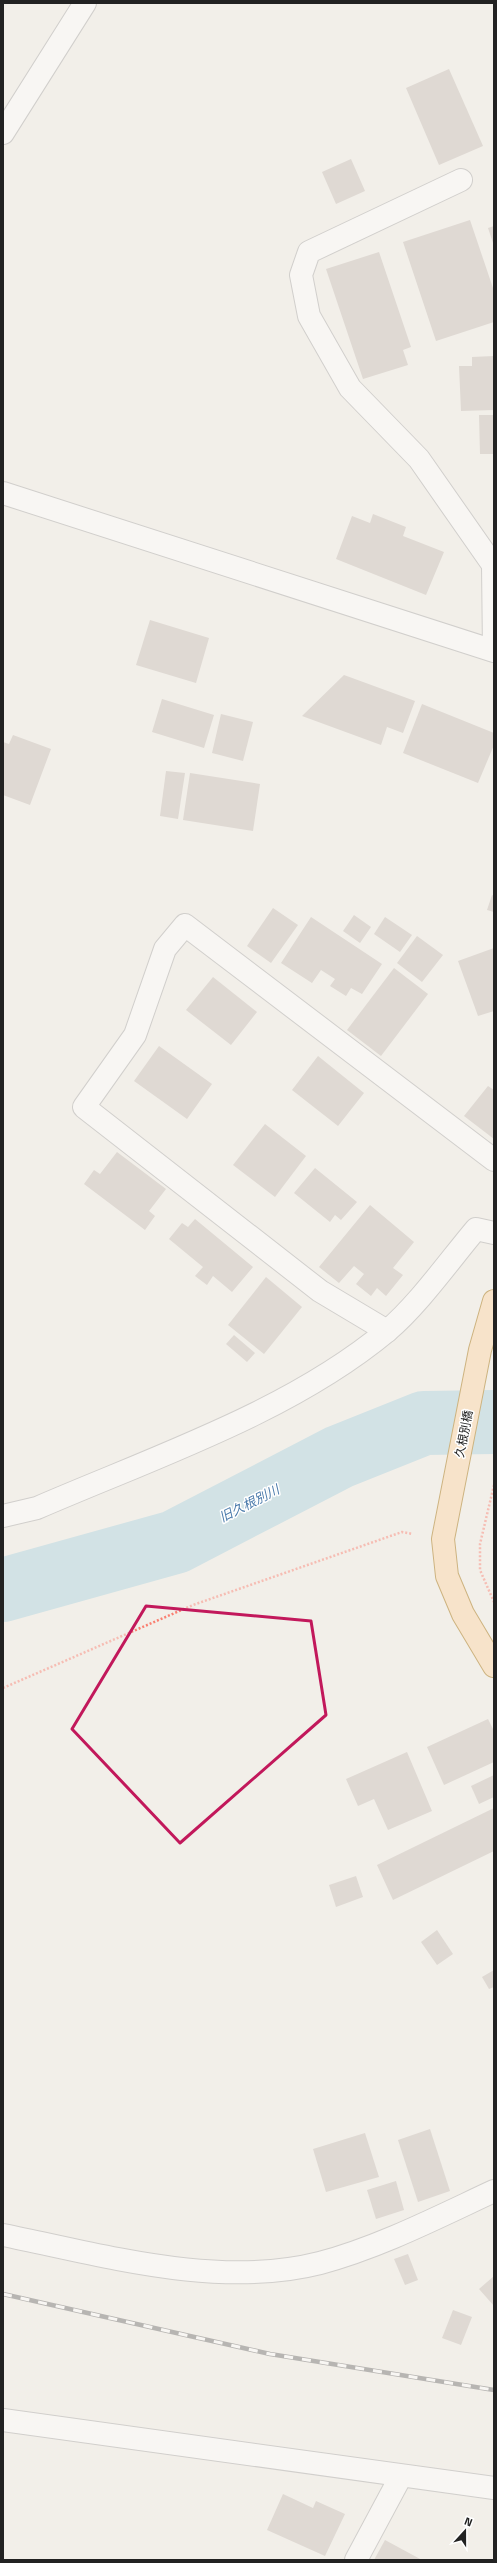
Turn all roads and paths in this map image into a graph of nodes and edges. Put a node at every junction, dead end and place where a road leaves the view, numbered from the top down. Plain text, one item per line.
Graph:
1 (86, 3) edge
2 (3, 133) edge
3 (461, 180) dead end
4 (3, 494) edge
5 (494, 651) edge
6 (494, 1160) edge
7 (494, 1234) edge
8 (494, 1301) edge
9 (387, 1331) junction
10 (494, 1485) edge
11 (3, 1516) edge
12 (443, 1540) junction
13 (494, 1602) edge
14 (494, 1666) edge
15 (3, 1688) edge
16 (494, 2191) edge
17 (3, 2235) edge
18 (3, 2420) edge
19 (401, 2476) junction
20 (494, 2488) edge
21 (356, 2560) edge

1 - 2 street
3 - 5 street
4 - 5 street
6 - 9 street
7 - 9 street
8 - 12 main road, 久根別橋
9 - 11 street
10 - 13 path
12 - 14 main road, 久根別橋
12 - 15 path
16 - 17 street
18 - 19 street
19 - 20 street
19 - 21 street

